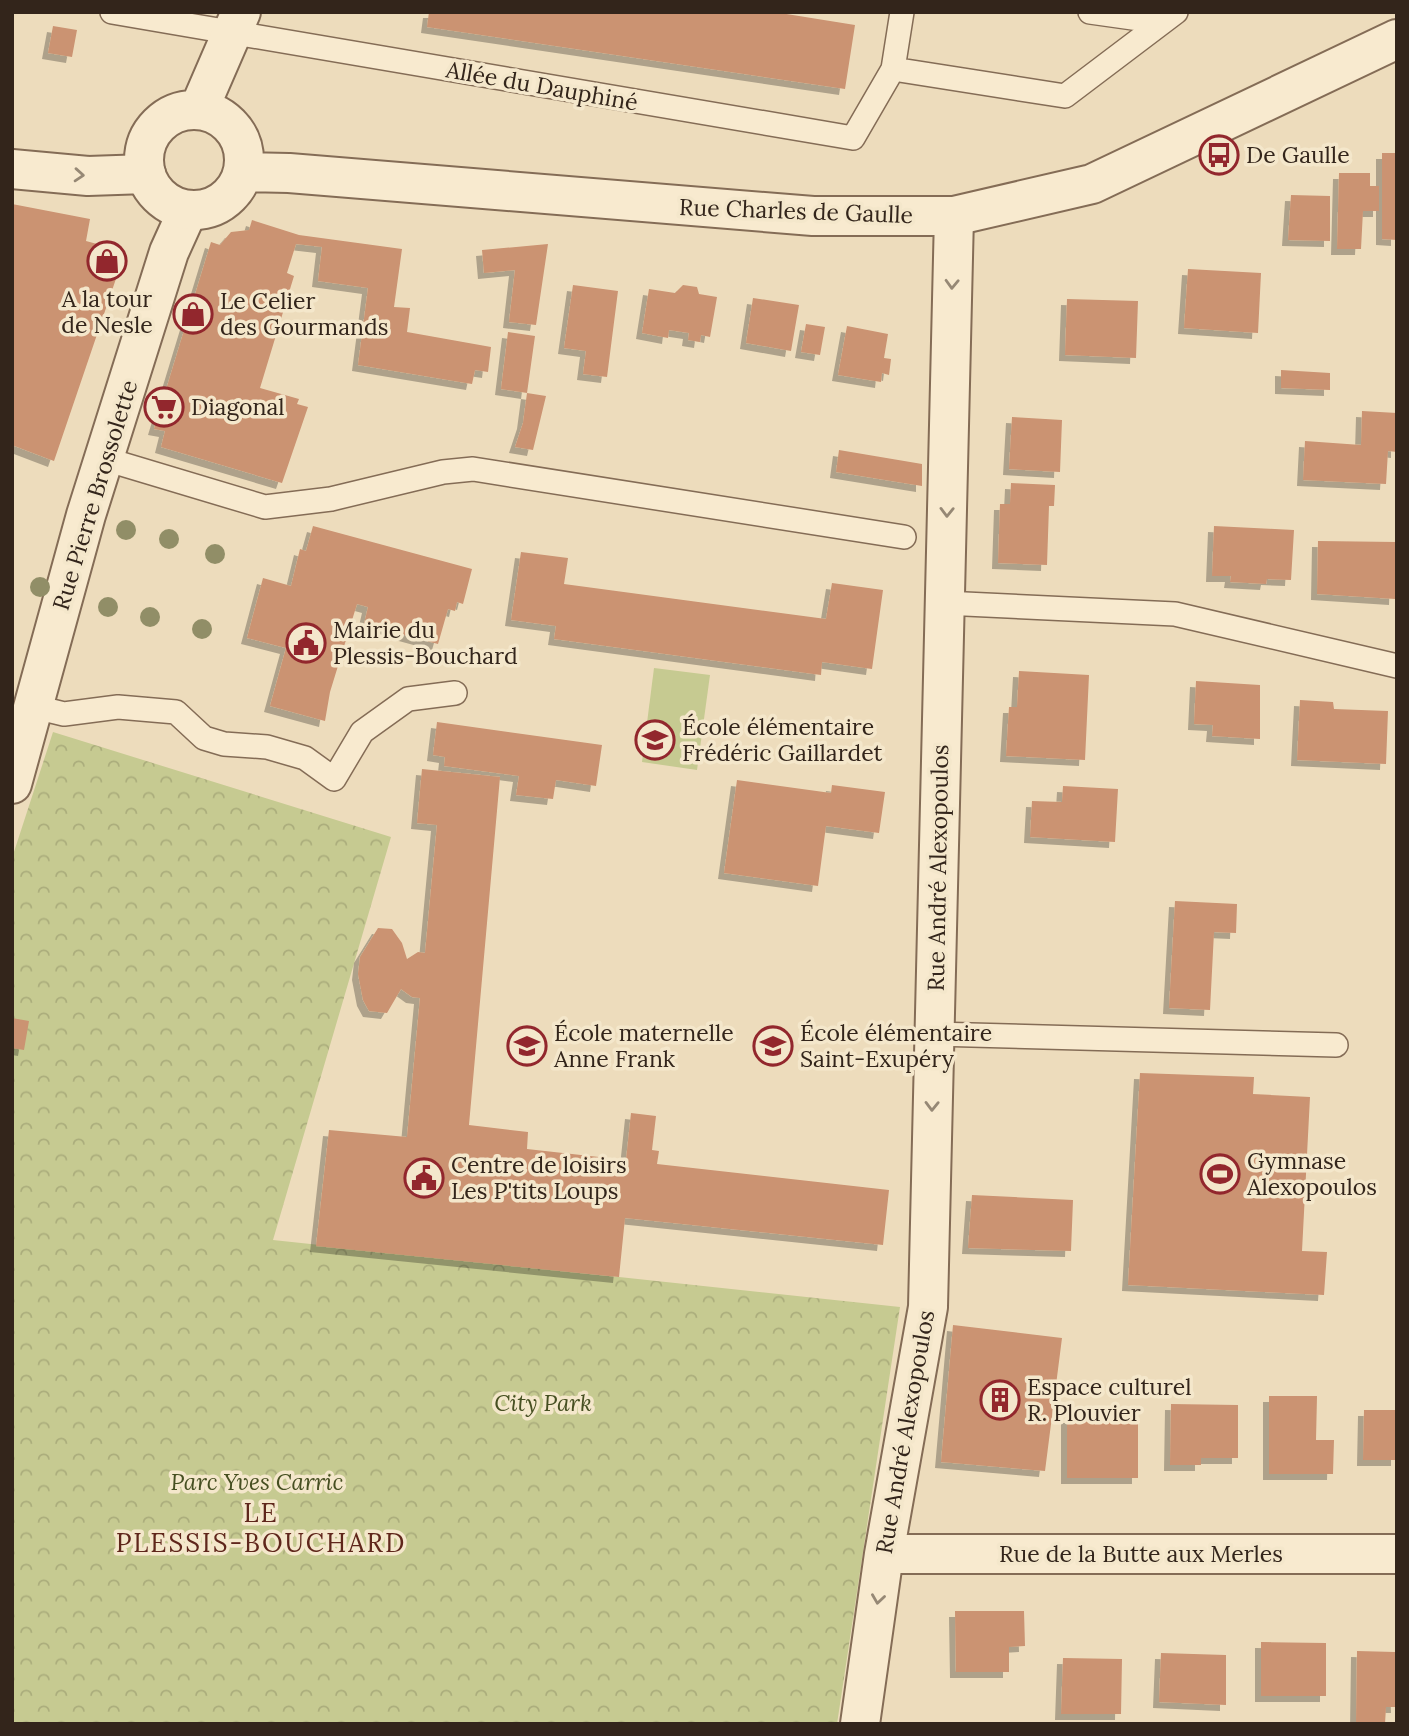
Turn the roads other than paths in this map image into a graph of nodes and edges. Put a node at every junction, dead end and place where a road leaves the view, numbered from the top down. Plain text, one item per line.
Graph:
1 (112, 12) edge
2 (902, 12) edge
3 (1090, 12) edge
4 (1168, 17) edge
5 (236, 22) edge
6 (1397, 39) edge
7 (893, 69) junction
8 (199, 109) junction
9 (12, 169) edge
10 (243, 172) junction
11 (146, 174) junction
12 (188, 210) junction
13 (954, 216) junction
14 (105, 459) junction
15 (904, 537) dead end
16 (944, 603) junction
17 (1397, 666) edge
18 (455, 693) dead end
19 (23, 704) edge
20 (12, 784) edge
21 (934, 1034) junction
22 (1336, 1045) dead end
23 (884, 1554) junction
24 (1397, 1554) edge
25 (860, 1724) edge

1 - 5 lane, Allée du Dauphiné
2 - 7 lane
3 - 4 lane
4 - 7 lane
5 - 7 lane, Allée du Dauphiné
5 - 8 street
6 - 13 street, Rue Charles de Gaulle
8 - 10 street
8 - 11 street
9 -> 11 street
10 - 12 street
10 - 13 street, Rue Charles de Gaulle
11 - 12 street
12 - 14 street, Rue Pierre Brossolette
13 -> 16 street, Rue André Alexopoulos
14 - 15 lane
14 - 19 street, Rue Pierre Brossolette
16 - 17 lane
16 - 21 street, Rue André Alexopoulos
18 - 19 lane
19 - 20 street, Rue Pierre Brossolette
21 - 22 lane
21 -> 23 street, Rue André Alexopoulos
23 - 24 street, Rue de la Butte aux Merles
23 -> 25 street, Rue André Alexopoulos

